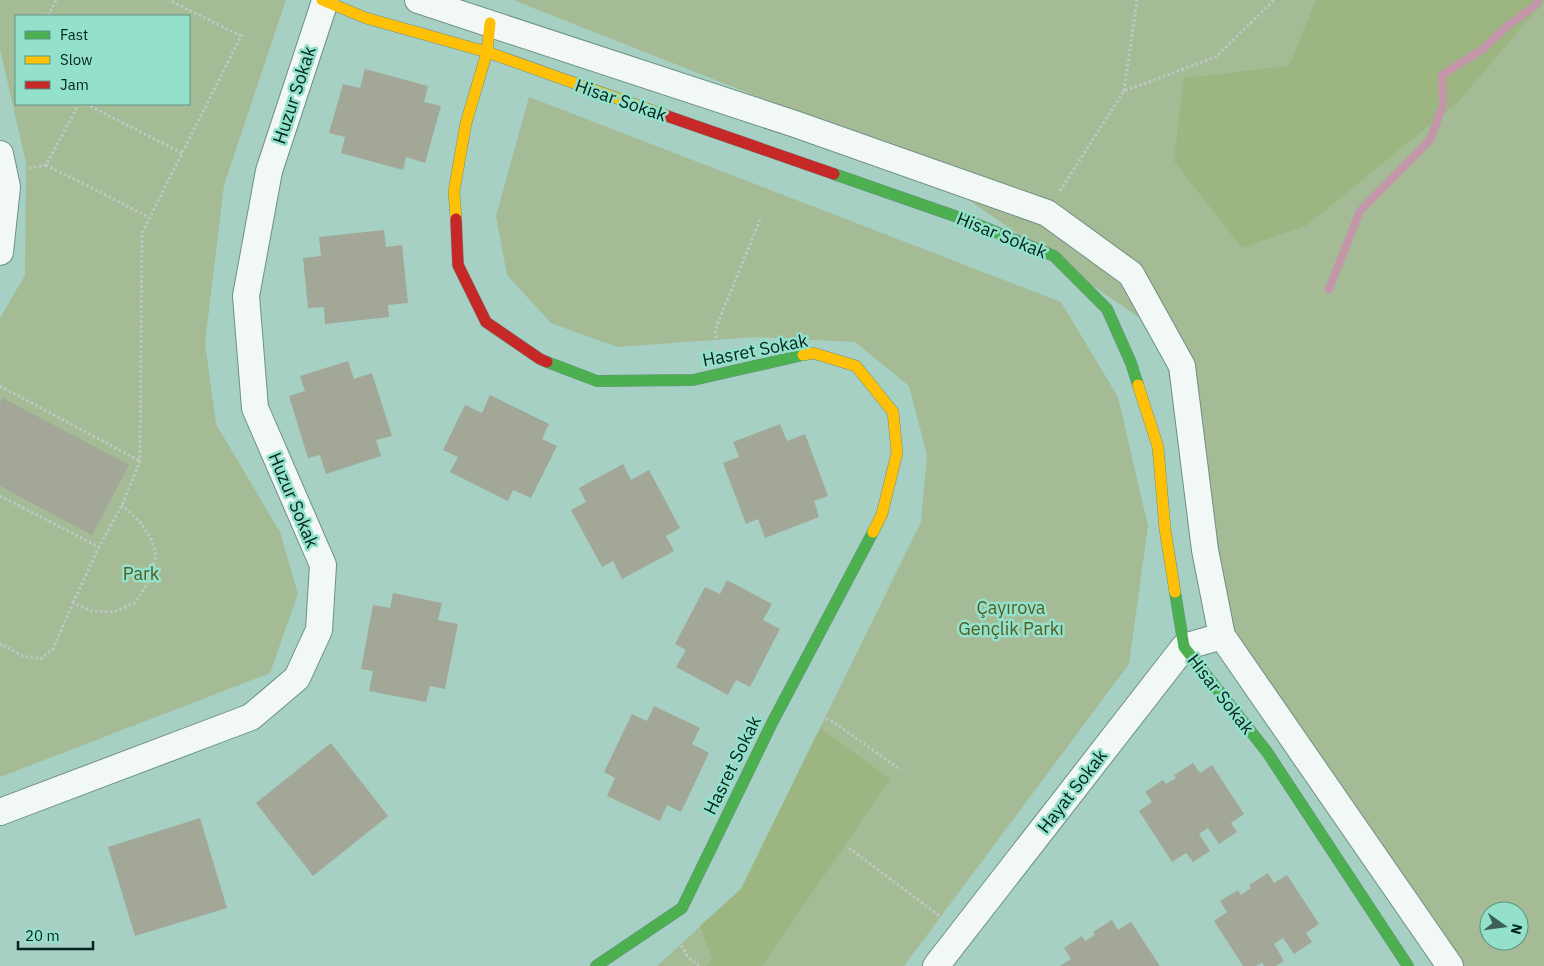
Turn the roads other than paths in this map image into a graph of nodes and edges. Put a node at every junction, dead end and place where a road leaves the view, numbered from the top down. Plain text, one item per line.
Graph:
1 (324, 0) edge
2 (418, 0) edge
3 (490, 23) junction
4 (487, 52) junction
5 (2, 163) edge
6 (0, 252) edge
7 (1222, 636) junction
8 (1184, 647) junction
9 (0, 812) edge
10 (596, 966) edge
11 (936, 966) edge
12 (1408, 966) edge
13 (1450, 966) edge

1 - 4 street, Hisar Sokak
1 - 9 street, Huzur Sokak
2 - 3 street, Hisar Sokak
3 - 4 street, Hasret Sokak
3 - 7 street, Hisar Sokak
4 - 8 street, Hisar Sokak
4 - 10 street, Hasret Sokak
5 - 6 street
7 - 8 street
7 - 13 street, Hisar Sokak
8 - 11 street, Hayat Sokak
8 - 12 street, Hisar Sokak

